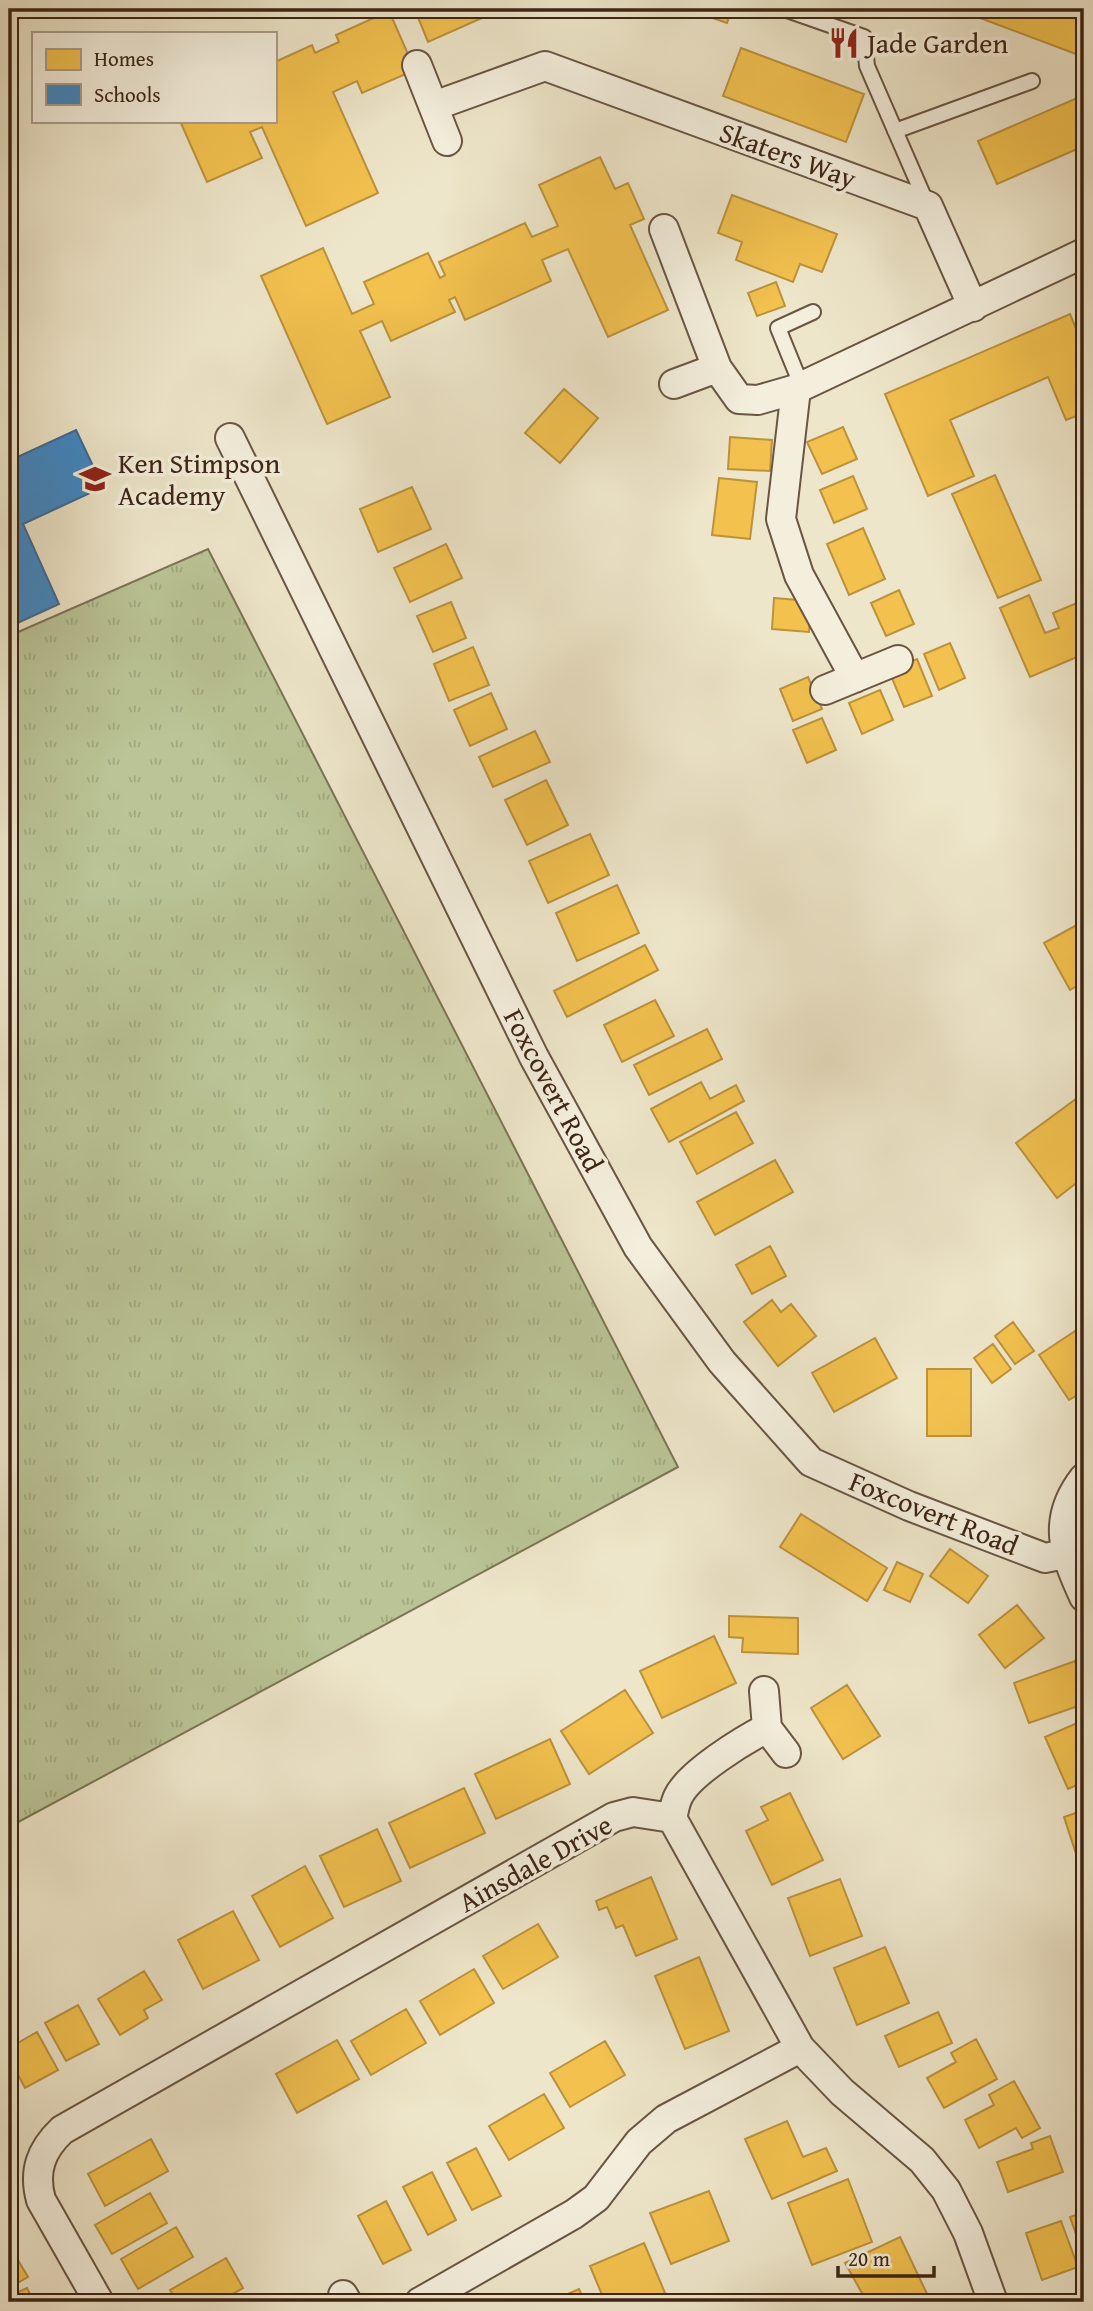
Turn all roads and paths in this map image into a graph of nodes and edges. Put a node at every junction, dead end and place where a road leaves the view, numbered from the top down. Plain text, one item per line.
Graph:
1 (784, 9) edge
2 (417, 65) dead end
3 (1032, 81) dead end
4 (434, 107) junction
5 (895, 131) junction
6 (447, 141) dead end
7 (928, 206) junction
8 (664, 229) dead end
9 (1084, 253) edge
10 (973, 307) junction
11 (813, 312) dead end
12 (717, 368) junction
13 (674, 384) dead end
14 (799, 388) junction
15 (230, 438) dead end
16 (898, 660) dead end
17 (855, 678) junction
18 (825, 690) dead end
19 (1084, 1478) edge
20 (1065, 1554) junction
21 (1084, 1597) edge
22 (764, 1691) dead end
23 (767, 1728) junction
24 (786, 1753) dead end
25 (672, 1818) junction
26 (800, 2048) junction
27 (99, 2302) edge
28 (420, 2302) edge
29 (993, 2302) edge

1 - 5 lane
2 - 4 street
3 - 5 lane
4 - 6 street
4 - 7 street, Skaters Way
5 - 7 lane
7 - 10 street
8 - 12 street
9 - 10 street
10 - 14 street
11 - 14 lane
12 - 13 street
12 - 14 street
14 - 17 street
15 - 20 street, Foxcovert Road
16 - 17 street
17 - 18 street
19 - 20 street
20 - 21 street
22 - 23 street
23 - 24 street
23 - 25 street
25 - 26 street
25 - 27 street, Ainsdale Drive
26 - 28 street
26 - 29 street

